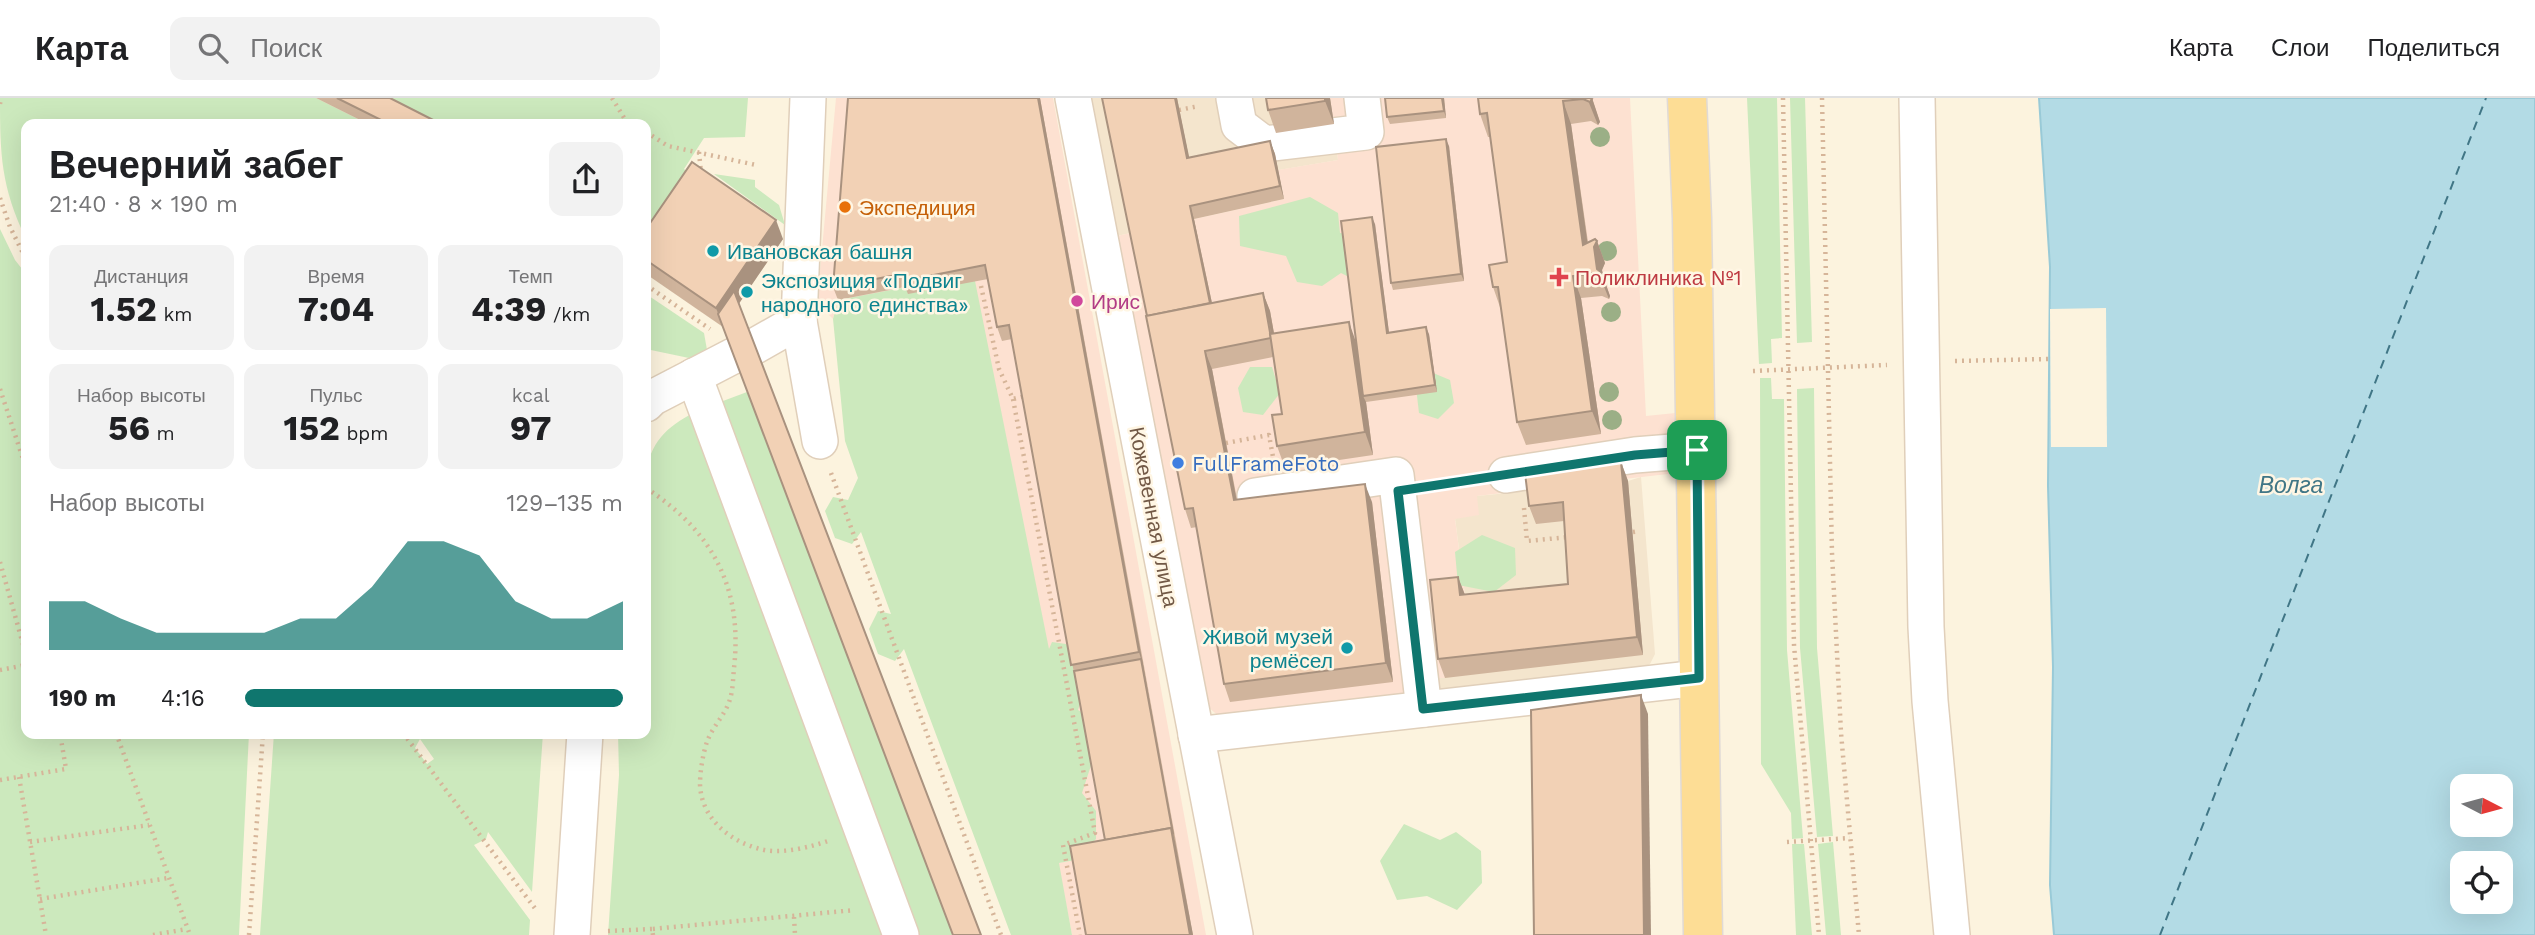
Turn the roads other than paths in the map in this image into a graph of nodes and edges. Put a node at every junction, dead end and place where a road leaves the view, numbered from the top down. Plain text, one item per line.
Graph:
1 (808, 98) edge
2 (1073, 98) edge
3 (1234, 98) edge
4 (1362, 98) edge
5 (1686, 98) edge
6 (1917, 98) edge
7 (799, 321) junction
8 (726, 360) junction
9 (651, 399) edge
10 (820, 441) road end
11 (1697, 450) junction
12 (1513, 474) road end
13 (1255, 496) edge
14 (1699, 678) junction
15 (1423, 709) junction
16 (1196, 735) junction
17 (584, 739) edge
18 (558, 928) edge
19 (901, 935) edge
20 (1236, 935) edge
21 (1703, 935) edge
22 (1952, 935) edge

1 - 7 street
2 - 16 street, Кожевенная улица
3 - 4 street
5 - 11 main road
6 - 22 street
7 - 8 street
7 - 10 street
8 - 9 street
8 - 19 street
11 - 12 street
11 - 14 main road
13 - 15 street
14 - 15 street
14 - 21 main road
15 - 16 street
16 - 20 street, Кожевенная улица
17 - 18 street

